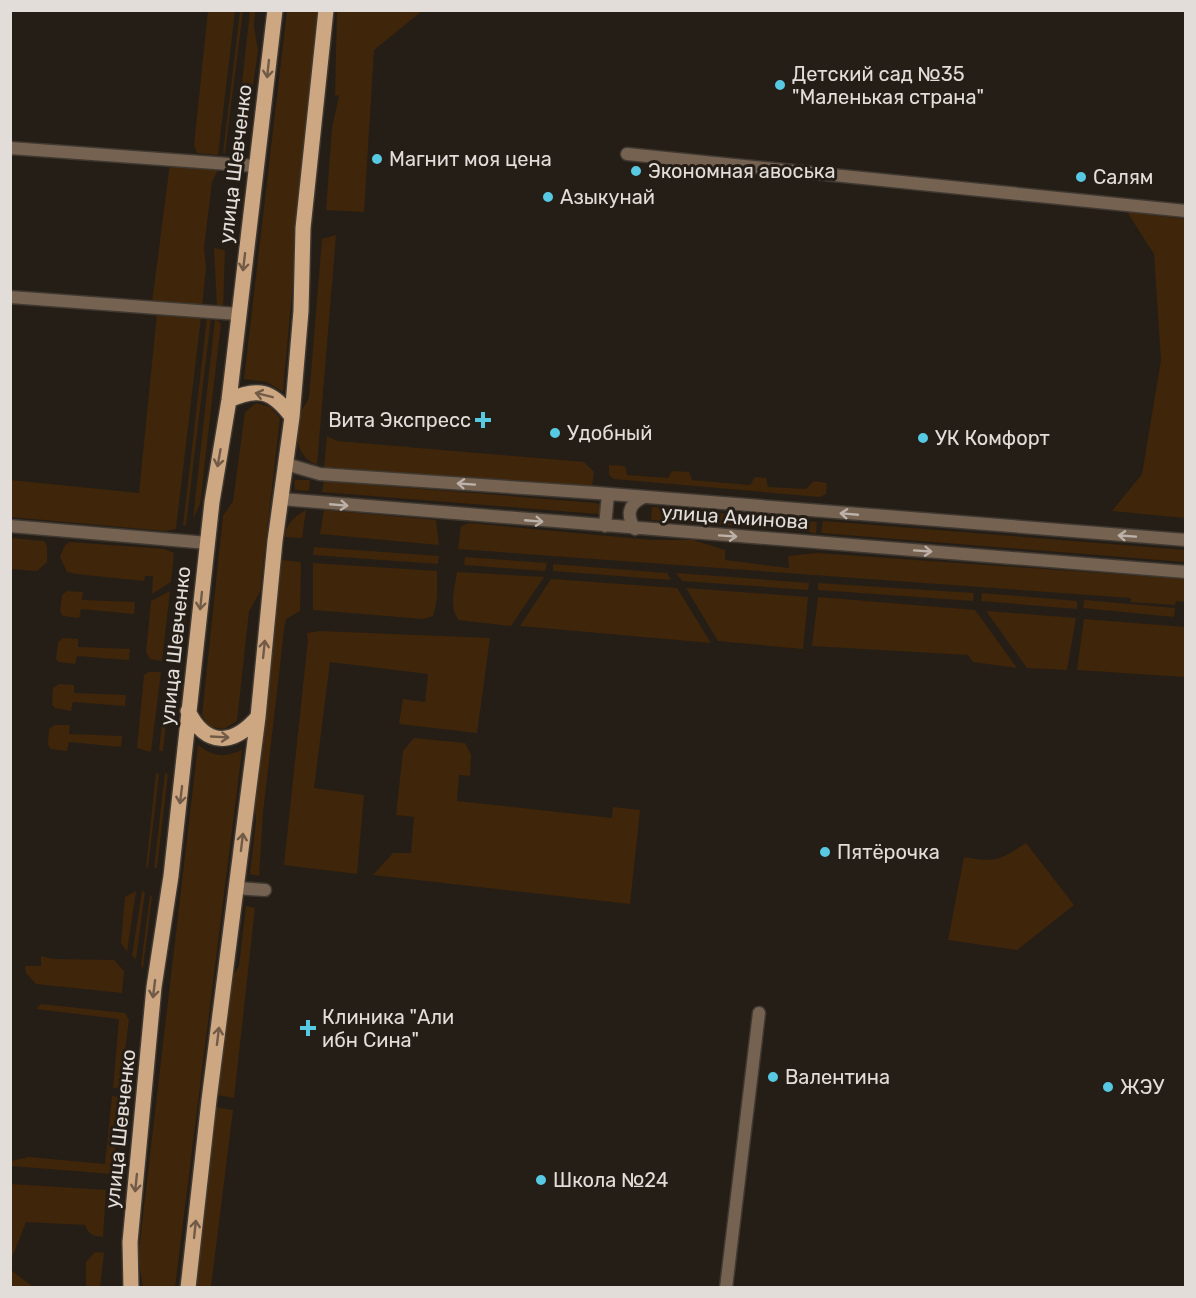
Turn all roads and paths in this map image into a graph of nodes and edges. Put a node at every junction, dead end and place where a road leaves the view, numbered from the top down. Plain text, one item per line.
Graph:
1 (275, 10) edge
2 (326, 10) edge
3 (10, 148) edge
4 (627, 154) dead end
5 (256, 166) junction
6 (1185, 212) edge
7 (10, 297) edge
8 (238, 314) junction
9 (229, 400) junction
10 (291, 417) junction
11 (286, 464) junction
12 (608, 494) junction
13 (644, 497) junction
14 (281, 499) junction
15 (10, 526) edge
16 (605, 526) junction
17 (635, 529) junction
18 (1185, 540) edge
19 (208, 543) junction
20 (1185, 572) edge
21 (188, 711) junction
22 (258, 717) junction
23 (236, 888) junction
24 (265, 890) dead end
25 (759, 1013) dead end
26 (131, 1287) edge
27 (188, 1287) edge
28 (726, 1287) edge

1 -> 5 main road, улица Шевченко
2 - 10 main road
3 - 5 street
4 - 6 street
5 -> 8 main road, улица Шевченко
7 - 8 street
8 - 9 main road, улица Шевченко
10 -> 9 main road
9 -> 19 main road, улица Шевченко
10 - 11 main road
12 -> 11 street, улица Аминова
11 - 14 main road
12 - 13 street, улица Аминова
12 - 16 street
13 - 17 street
18 -> 13 street, улица Аминова
14 -> 16 street, улица Аминова
22 -> 14 main road
15 - 19 street
16 - 17 street, улица Аминова
17 -> 20 street, улица Аминова
19 -> 21 main road, улица Шевченко
21 -> 22 main road
21 -> 26 main road, улица Шевченко
23 -> 22 main road
23 - 24 street
27 -> 23 main road
25 - 28 street

